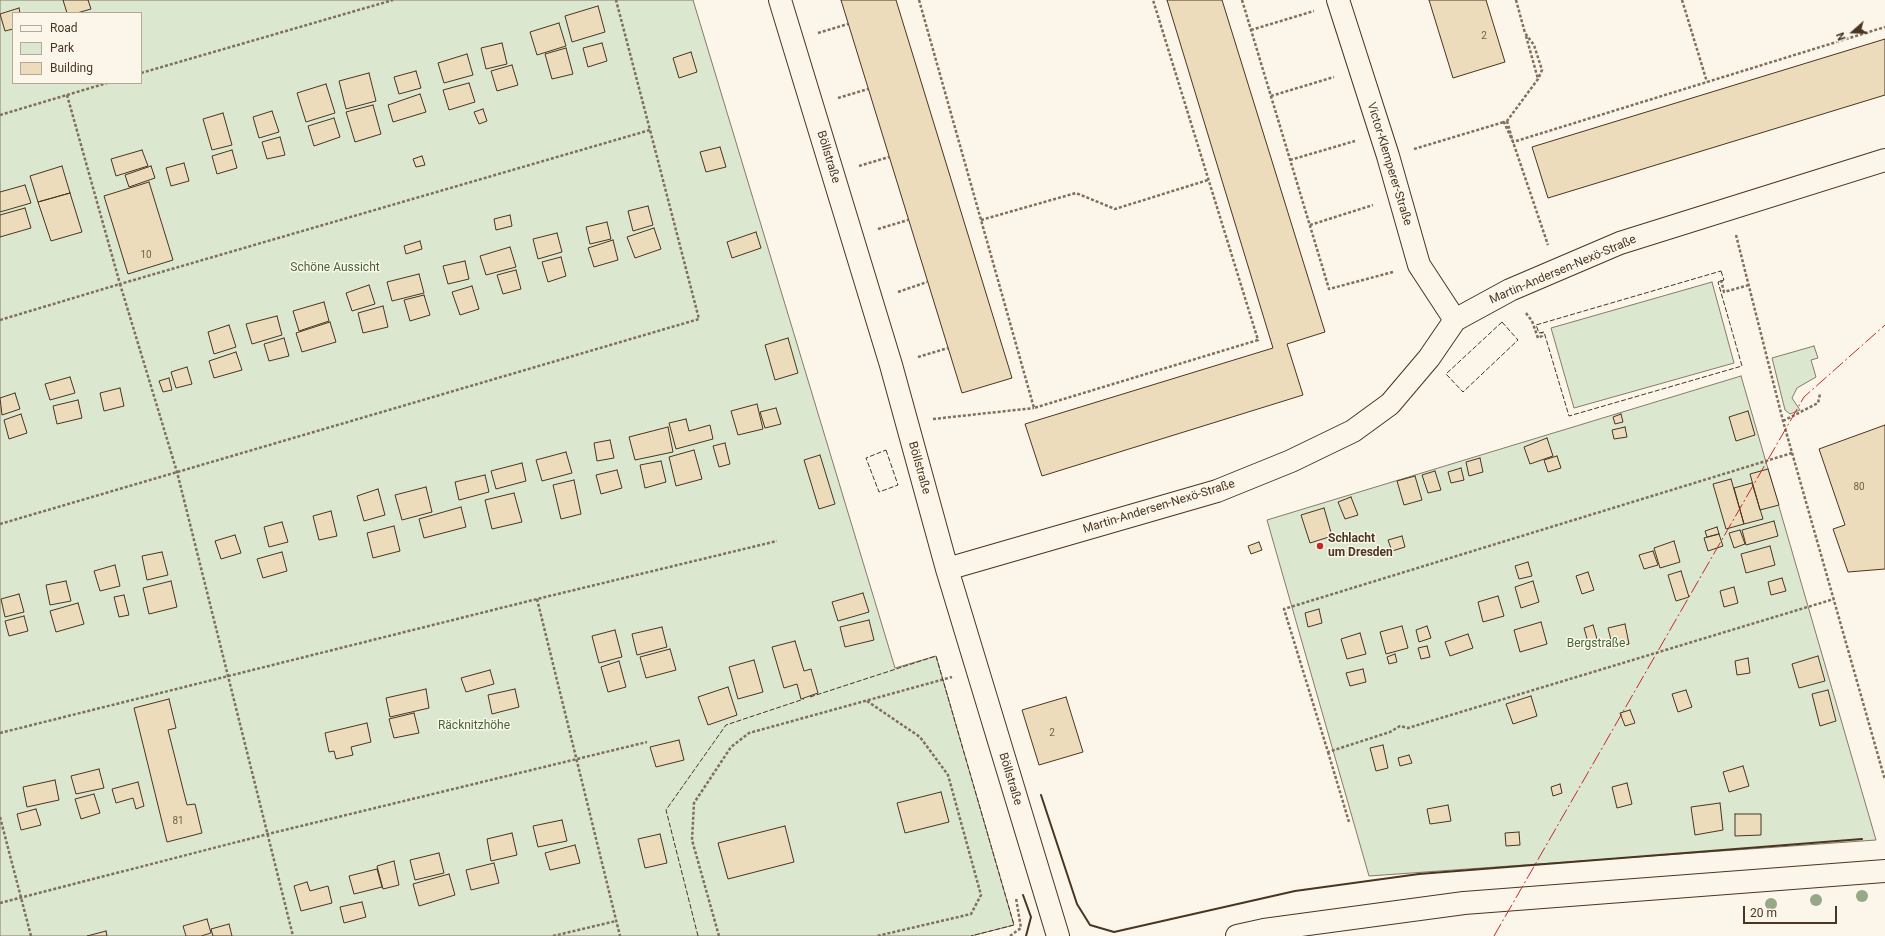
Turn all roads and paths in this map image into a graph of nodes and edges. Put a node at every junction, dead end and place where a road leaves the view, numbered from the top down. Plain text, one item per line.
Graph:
1 (394, 0) edge
2 (616, 0) edge
3 (780, 0) edge
4 (919, 0) edge
5 (1152, 0) edge
6 (1242, 0) edge
7 (1516, 0) edge
8 (1682, 0) edge
9 (1338, 2) edge
10 (1885, 27) edge
11 (1251, 30) junction
12 (1525, 33) junction
13 (1360, 69) junction
14 (142, 73) edge
15 (1538, 79) junction
16 (1707, 82) junction
17 (104, 84) edge
18 (67, 95) junction
19 (1271, 96) junction
20 (0, 115) edge
21 (1506, 122) junction
22 (650, 130) junction
23 (1380, 133) junction
24 (1444, 140) dead end
25 (1513, 142) junction
26 (1290, 160) junction
27 (1885, 160) edge
28 (1208, 180) junction
29 (1399, 196) junction
30 (1730, 210) junction
31 (981, 220) junction
32 (1310, 225) junction
33 (1419, 265) junction
34 (1557, 271) junction
35 (1721, 280) dead end
36 (120, 284) junction
37 (1749, 285) junction
38 (1510, 290) junction
39 (0, 320) edge
40 (1455, 320) junction
41 (1542, 332) dead end
42 (1820, 394) dead end
43 (1034, 408) junction
44 (1783, 421) junction
45 (907, 425) junction
46 (1792, 453) junction
47 (177, 472) junction
48 (0, 524) edge
49 (777, 541) dead end
50 (947, 569) junction
51 (537, 599) junction
52 (1834, 599) junction
53 (977, 670) junction
54 (228, 677) junction
55 (866, 701) junction
56 (0, 733) edge
57 (648, 742) dead end
58 (1328, 752) junction
59 (578, 758) junction
60 (1885, 780) edge
61 (0, 817) edge
62 (1349, 822) dead end
63 (268, 834) junction
64 (1885, 871) edge
65 (22, 897) junction
66 (0, 903) edge
67 (616, 921) junction
68 (31, 936) edge
69 (293, 936) edge
70 (554, 936) edge
71 (620, 936) edge
72 (719, 936) edge
73 (877, 936) edge
74 (1058, 936) edge
75 (1238, 936) edge

1 - 14 path
2 - 22 path
3 - 45 street, Böllstraße
4 - 31 path
5 - 28 path
6 - 11 path
7 - 12 path
8 - 16 path
9 - 11 path
9 - 13 street, Victor-Klemperer-Straße
10 - 16 path
11 - 19 path
12 - 15 path
12 - 15 path
13 - 19 path
13 - 23 street, Victor-Klemperer-Straße
15 - 21 path
16 - 25 path
17 - 18 path
18 - 20 path
18 - 36 path
19 - 26 path
21 - 24 path
21 - 25 path
22 - 36 path
22 - 47 path
23 - 26 path
23 - 29 street, Victor-Klemperer-Straße
25 - 34 path
26 - 32 path
27 - 30 street, Martin-Andersen-Nexö-Straße
28 - 31 path
28 - 43 path
29 - 32 path
29 - 33 street, Victor-Klemperer-Straße
30 - 34 street, Martin-Andersen-Nexö-Straße
30 - 37 path
31 - 43 path
32 - 33 path
33 - 40 street, Victor-Klemperer-Straße
34 - 38 street, Martin-Andersen-Nexö-Straße
35 - 37 path
36 - 39 path
36 - 47 path
37 - 44 path
38 - 40 street, Martin-Andersen-Nexö-Straße
38 - 41 path
40 - 50 street, Martin-Andersen-Nexö-Straße
42 - 44 path
43 - 45 path
44 - 46 path
45 - 50 street, Böllstraße
46 - 52 path
46 - 58 path
47 - 48 path
47 - 54 path
49 - 51 path
50 - 53 street, Böllstraße
51 - 54 path
51 - 59 path
52 - 58 path
52 - 60 path
53 - 55 path
53 - 74 street, Böllstraße
54 - 56 path
54 - 63 path
55 - 72 path
55 - 73 path
57 - 59 path
58 - 62 path
59 - 63 path
59 - 67 path
61 - 65 path
63 - 65 path
63 - 69 path
64 - 75 street
65 - 66 path
65 - 68 path
67 - 70 path
67 - 71 path

